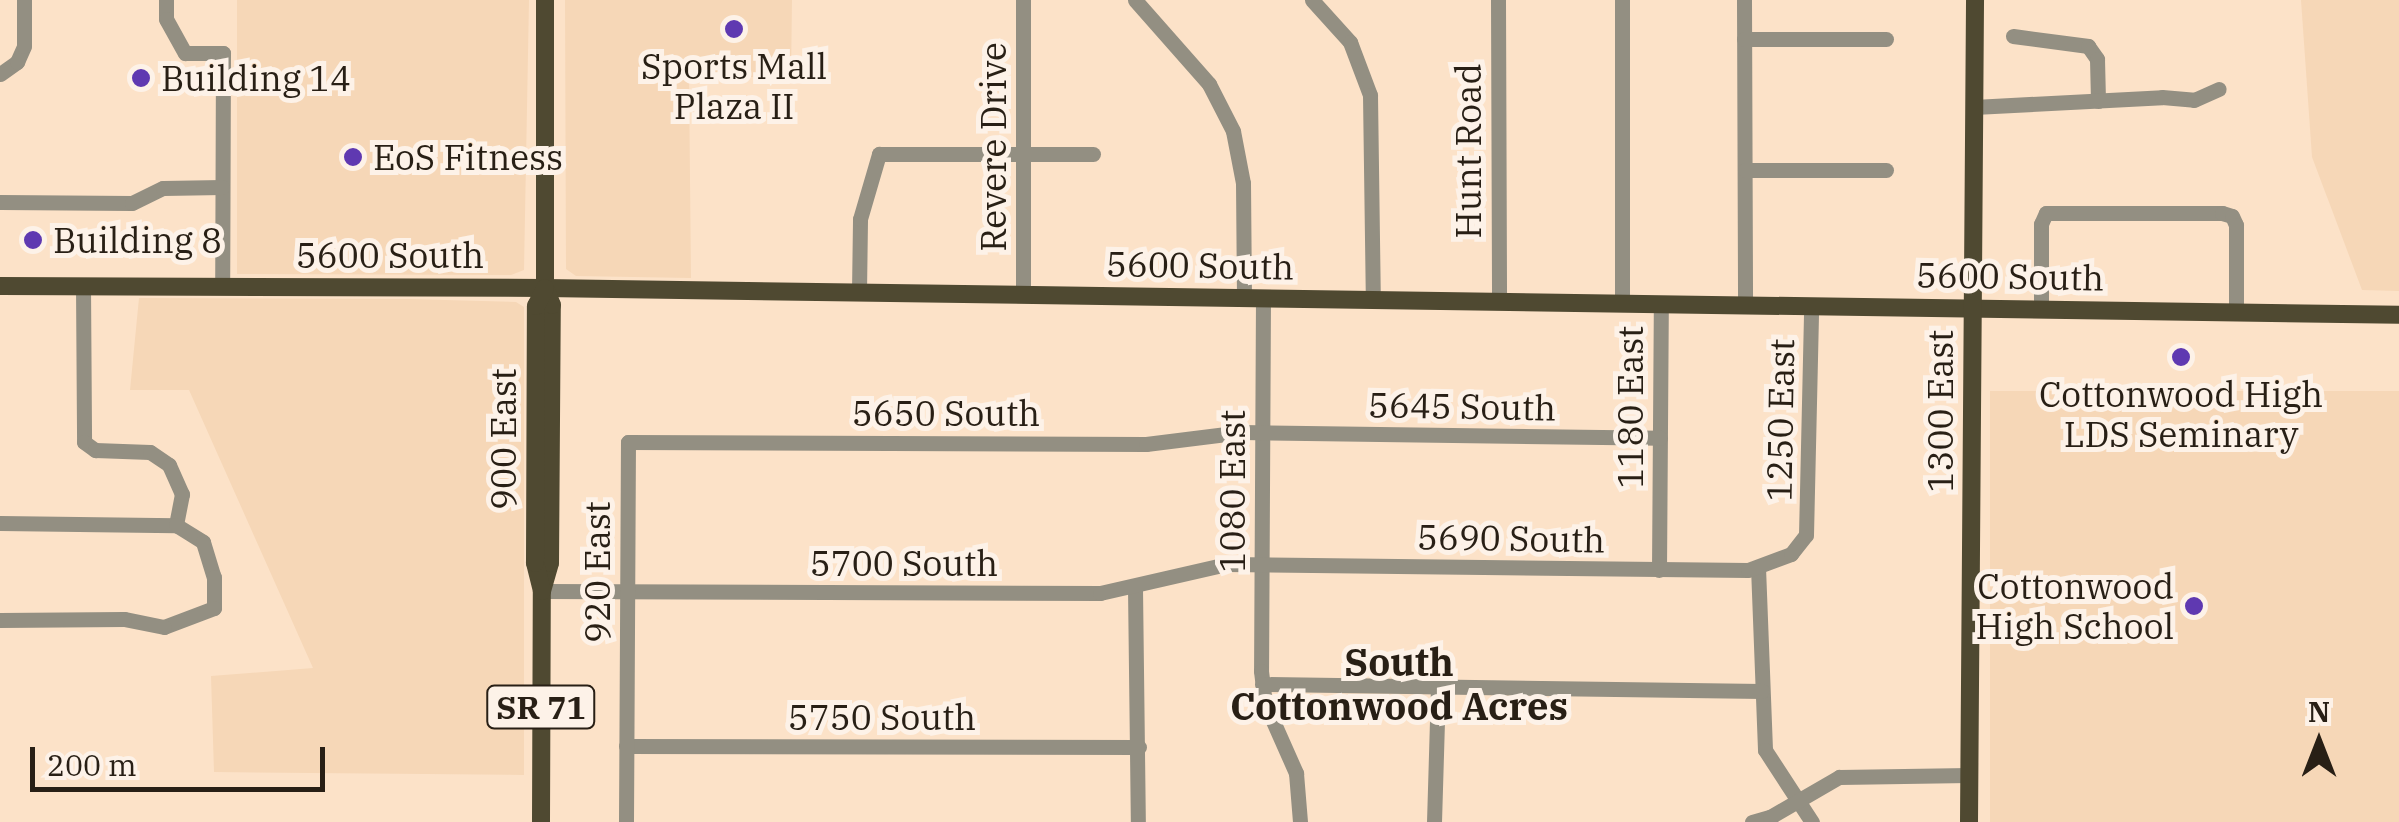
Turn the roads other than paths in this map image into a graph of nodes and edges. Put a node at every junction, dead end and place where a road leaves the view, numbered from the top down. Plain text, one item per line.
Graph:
1 (24, 0) edge
2 (166, 0) edge
3 (546, 0) edge
4 (1023, 0) edge
5 (1135, 0) edge
6 (1312, 0) edge
7 (1498, 0) edge
8 (1622, 0) edge
9 (1744, 0) edge
10 (1974, 0) edge
11 (2013, 36) dead end
12 (1744, 39) junction
13 (1886, 39) dead end
14 (0, 74) edge
15 (2219, 89) dead end
16 (2098, 101) junction
17 (1974, 107) junction
18 (1024, 154) junction
19 (1092, 154) dead end
20 (1745, 170) junction
21 (1886, 170) dead end
22 (222, 187) junction
23 (0, 202) edge
24 (0, 286) edge
25 (84, 286) junction
26 (222, 286) junction
27 (545, 288) junction
28 (859, 292) junction
29 (1023, 294) junction
30 (1254, 298) junction
31 (1372, 300) junction
32 (1498, 301) junction
33 (1622, 303) junction
34 (1661, 304) junction
35 (1745, 305) junction
36 (1811, 306) junction
37 (1973, 308) junction
38 (2041, 309) junction
39 (2236, 312) junction
40 (2399, 314) edge
41 (1262, 432) junction
42 (1660, 438) junction
43 (628, 442) joint
44 (0, 523) edge
45 (176, 524) junction
46 (1262, 564) junction
47 (1758, 566) junction
48 (1659, 570) junction
49 (1136, 588) junction
50 (542, 592) junction
51 (628, 592) junction
52 (0, 620) edge
53 (1262, 684) junction
54 (1438, 686) junction
55 (1762, 691) junction
56 (626, 746) junction
57 (1138, 748) junction
58 (1969, 775) junction
59 (1797, 799) junction
60 (540, 822) edge
61 (626, 822) edge
62 (1138, 822) edge
63 (1300, 822) edge
64 (1434, 822) edge
65 (1752, 822) edge
66 (1812, 822) edge
67 (1969, 822) edge

1 - 14 street
2 - 22 street
3 - 27 main road, 900 East / SR 71
4 - 18 street, Revere Drive
5 - 30 street, 1080 East
6 - 31 street
7 - 32 street, Hunt Road
8 - 33 street
9 - 12 street
10 - 17 main road, 1300 East
11 - 16 street
12 - 13 street
12 - 20 street
15 - 16 street
16 - 17 street
17 - 37 main road, 1300 East
18 - 19 street
18 - 28 street
18 - 29 street, Revere Drive
20 - 21 street
20 - 35 street
22 - 23 street
22 - 26 street
24 - 25 main road, 5600 South
25 - 26 main road, 5600 South
25 - 45 street
26 - 27 main road, 5600 South
27 - 28 main road, 5600 South
27 - 50 main road, 900 East / SR 71
28 - 29 main road, 5600 South
29 - 30 main road, 5600 South
30 - 31 main road, 5600 South
30 - 41 street, 1080 East
31 - 32 main road, 5600 South
32 - 33 main road, 5600 South
33 - 34 main road, 5600 South
34 - 35 main road, 5600 South
34 - 42 street, 1180 East
35 - 36 main road, 5600 South
36 - 37 main road, 5600 South
36 - 47 street, 1250 East
37 - 38 main road, 5600 South
37 - 58 main road, 1300 East
38 - 39 main road, 5600 South
38 - 39 street
39 - 40 main road, 5600 South
41 - 42 street, 5645 South
41 - 43 street, 5650 South
41 - 46 street, 1080 East
42 - 48 street, 1180 East
43 - 51 street, 920 East
44 - 45 street
45 - 52 street
46 - 48 street, 5690 South
46 - 49 street, 5700 South
46 - 53 street, 1080 East
47 - 48 street, 5690 South
47 - 55 street
49 - 51 street, 5700 South
49 - 57 street
50 - 51 street, 5700 South
50 - 60 main road, 900 East / SR 71
51 - 56 street, 920 East
53 - 54 street
53 - 63 street, 1080 East
54 - 55 street
54 - 64 street
55 - 59 street
56 - 57 street, 5750 South
56 - 61 street, 920 East
57 - 62 street
58 - 59 street
58 - 67 main road, 1300 East
59 - 65 street
59 - 66 street

